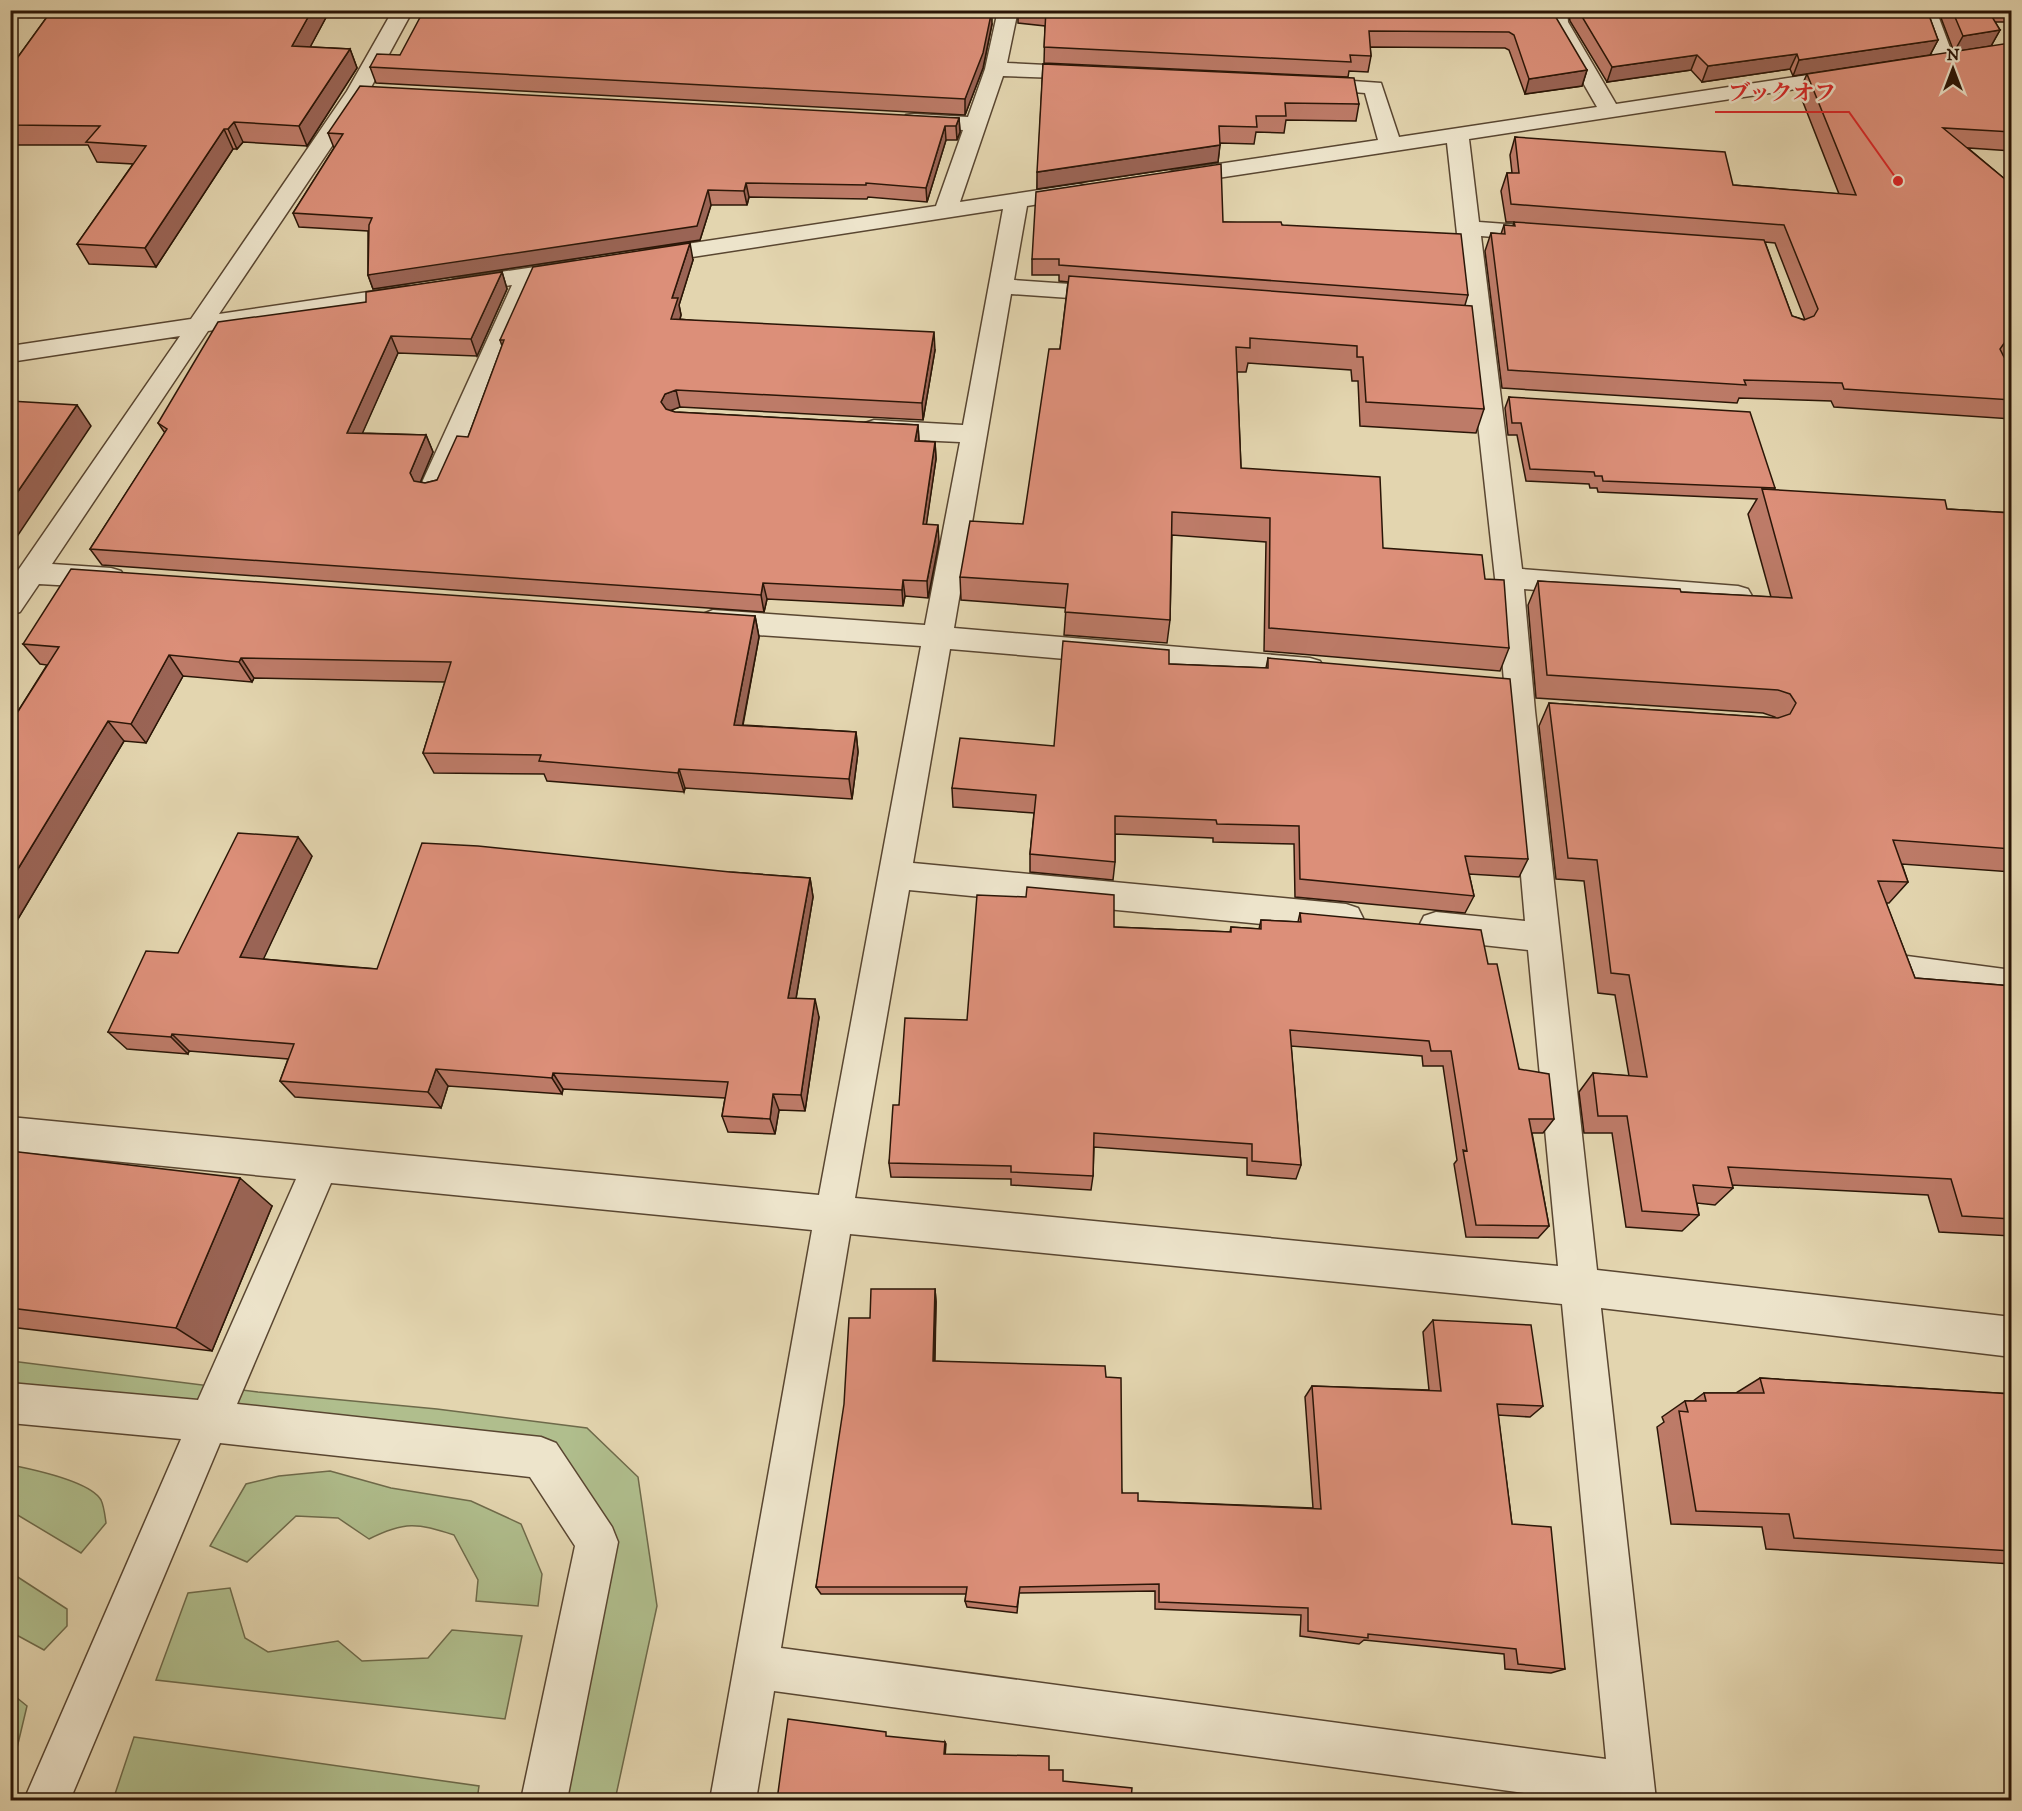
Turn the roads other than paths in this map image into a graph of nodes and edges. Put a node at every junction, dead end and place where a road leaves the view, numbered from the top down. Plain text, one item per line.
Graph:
1 (403, 10) edge
2 (1926, 10) edge
3 (1007, 14) edge
4 (984, 16) edge
5 (1557, 16) edge
6 (1535, 20) edge
7 (1922, 64) edge
8 (995, 69) junction
9 (1864, 73) edge
10 (1102, 74) edge
11 (1291, 83) edge
12 (358, 91) junction
13 (382, 92) edge
14 (1610, 111) junction
15 (893, 119) edge
16 (976, 124) junction
17 (1457, 134) junction
18 (1390, 145) junction
19 (1156, 180) edge
20 (1098, 189) edge
21 (1016, 201) junction
22 (945, 212) junction
23 (1467, 228) junction
24 (1571, 235) edge
25 (620, 261) edge
26 (597, 264) edge
27 (528, 275) junction
28 (1001, 286) junction
29 (1132, 296) edge
30 (202, 324) junction
31 (10, 354) edge
32 (845, 427) edge
33 (975, 434) junction
34 (432, 489) edge
35 (32, 573) junction
36 (1509, 578) junction
37 (139, 580) edge
38 (1738, 596) edge
39 (10, 605) edge
40 (688, 619) edge
41 (939, 637) junction
42 (1341, 671) edge
43 (896, 875) junction
44 (1544, 937) junction
45 (1907, 971) edge
46 (2012, 985) edge
47 (10, 1134) edge
48 (321, 1164) junction
49 (834, 1214) junction
50 (1581, 1287) junction
51 (2012, 1337) edge
52 (10, 1403) edge
53 (209, 1421) junction
54 (757, 1667) junction
55 (1632, 1792) edge
56 (47, 1800) edge
57 (544, 1800) edge
58 (733, 1800) edge

1 - 12 street
2 - 7 street
3 - 4 street
3 - 8 street
5 - 6 street
5 - 14 street
8 - 10 street
8 - 16 street
9 - 14 street
11 - 18 street
12 - 13 street
12 - 30 street
14 - 17 street
15 - 16 street
16 - 22 street
17 - 18 street
17 - 23 street
18 - 19 street
20 - 21 street
21 - 22 street
21 - 28 street
22 - 25 street
23 - 24 street
23 - 36 street
26 - 27 street
27 - 30 street
27 - 34 street
28 - 29 street
28 - 33 street
30 - 31 street
30 - 35 street
32 - 33 street
33 - 41 street
35 - 37 street
35 - 39 street
36 - 38 street
36 - 44 street
40 - 41 street
41 - 42 street
41 - 43 street
43 - 44 street
43 - 49 street
44 - 50 street
45 - 46 street
47 - 48 street
48 - 49 street
48 - 53 street
49 - 50 street
49 - 54 street
50 - 51 street
50 - 55 street
52 - 53 street
53 - 56 street
53 - 57 street
54 - 55 street
54 - 58 street

